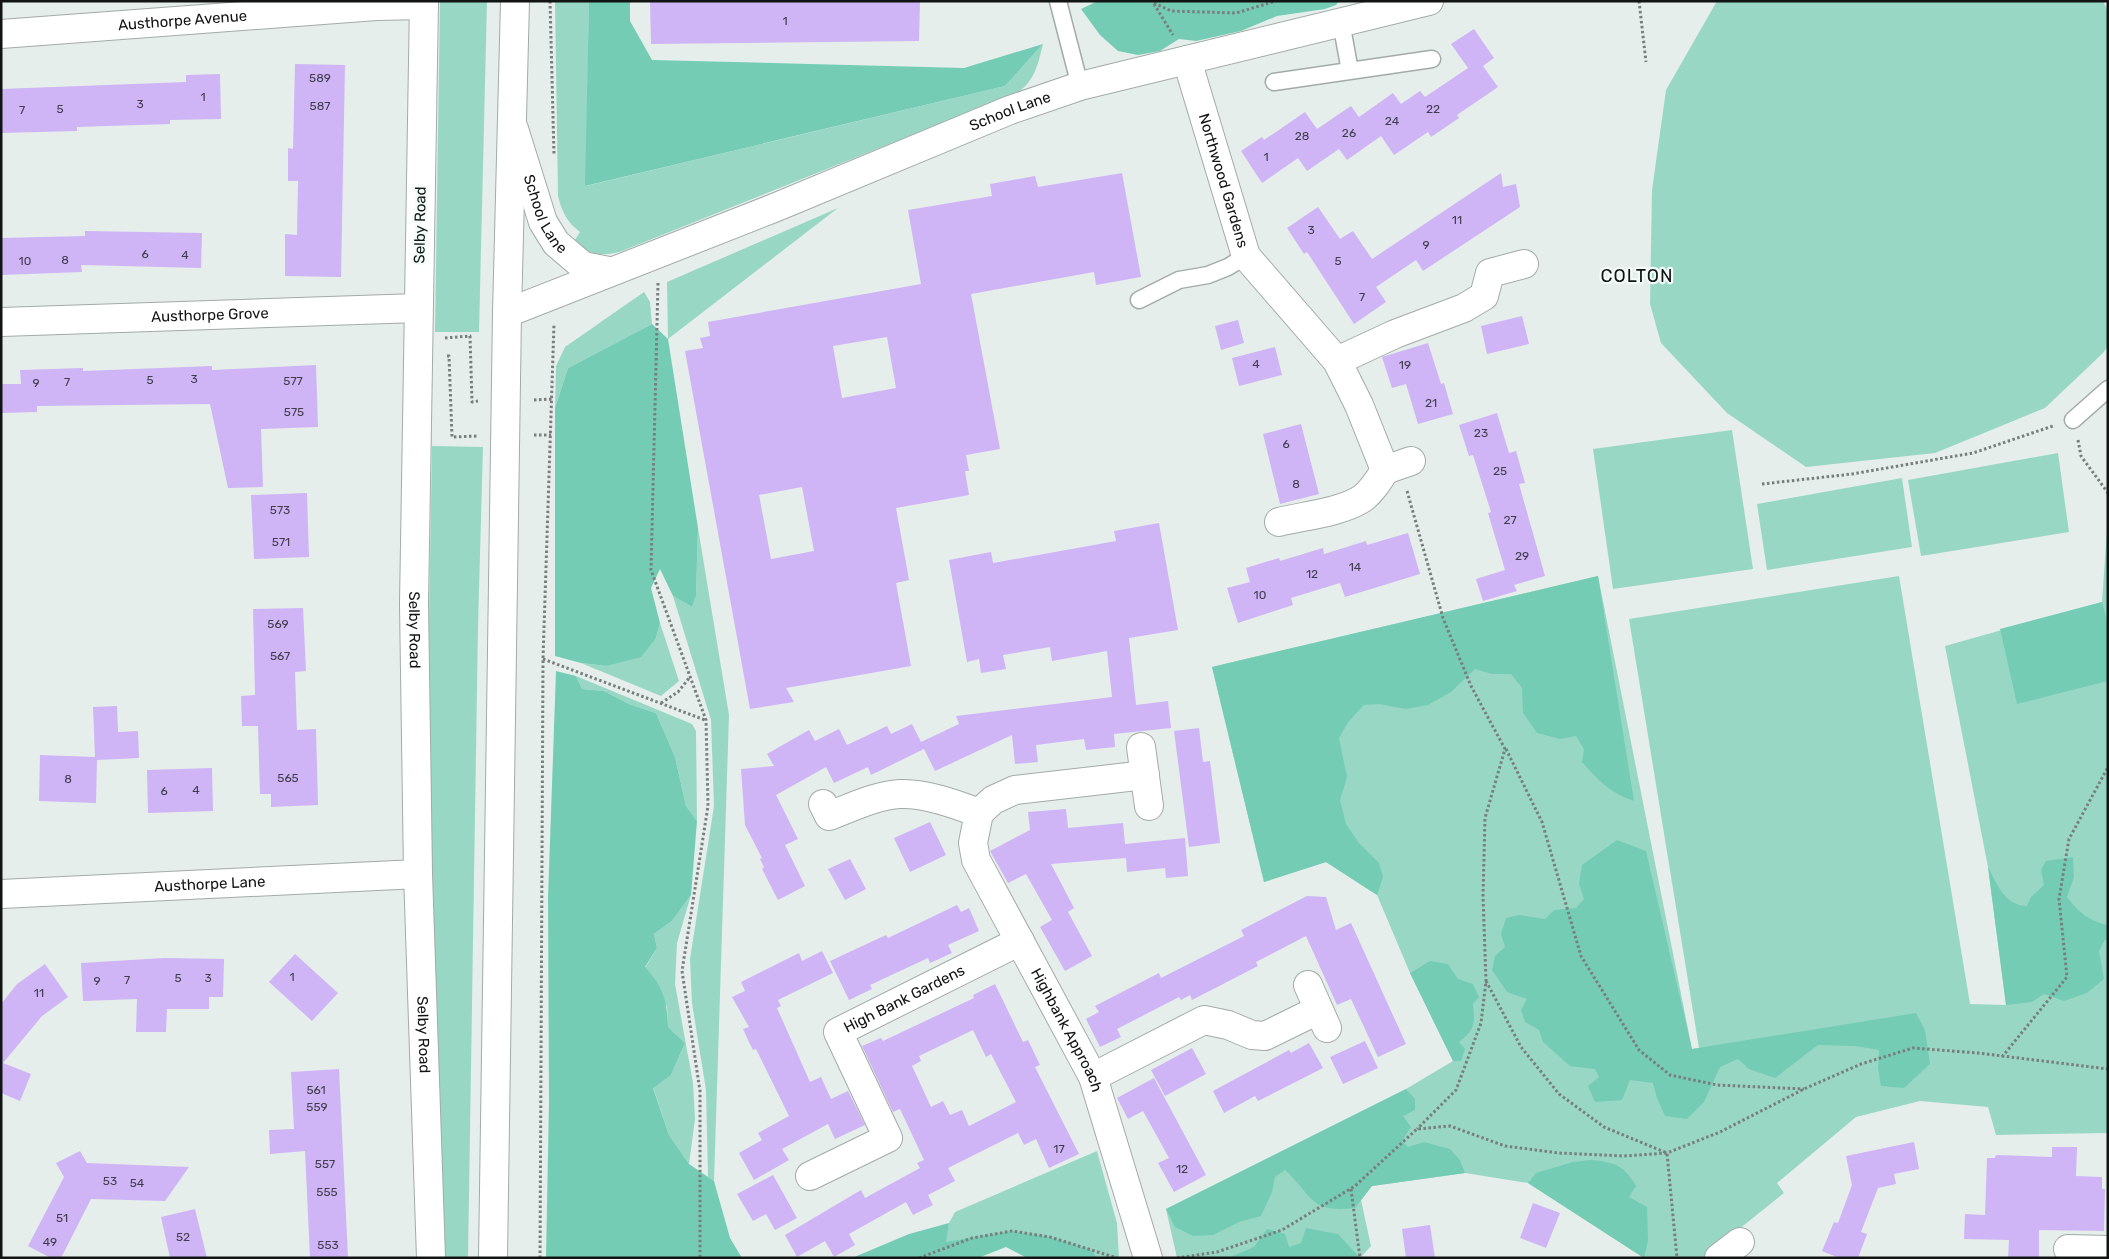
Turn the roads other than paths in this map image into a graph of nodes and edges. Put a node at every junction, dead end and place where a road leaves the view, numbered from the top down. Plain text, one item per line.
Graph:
1 (515, 1) edge
2 (1058, 1) edge
3 (1429, 1) edge
4 (424, 3) edge
5 (1341, 22) junction
6 (1, 34) edge
7 (1432, 59) dead end
8 (1187, 60) junction
9 (1350, 71) junction
10 (1274, 82) dead end
11 (1080, 86) junction
12 (513, 128) junction
13 (1246, 256) junction
14 (1524, 264) dead end
15 (608, 271) junction
16 (1139, 300) dead end
17 (418, 308) junction
18 (507, 313) junction
19 (1, 322) edge
20 (1337, 361) junction
21 (2108, 389) edge
22 (2073, 420) road end
23 (1410, 461) dead end
24 (1386, 470) junction
25 (1279, 522) dead end
26 (1141, 747) dead end
27 (1145, 775) junction
28 (824, 804) dead end
29 (1150, 806) dead end
30 (979, 812) junction
31 (418, 874) junction
32 (1, 894) edge
33 (1020, 941) junction
34 (1308, 985) dead end
35 (1094, 1077) junction
36 (810, 1176) dead end
37 (2068, 1249) dead end
38 (2108, 1250) edge
39 (431, 1258) edge
40 (493, 1258) edge
41 (1148, 1258) edge

1 - 12 street
2 - 11 lane
3 - 5 street, School Lane
4 - 6 street, Austhorpe Avenue
4 - 17 street, Selby Road
5 - 8 street, School Lane
5 - 9 lane
7 - 9 lane
8 - 11 street, School Lane
8 - 13 street, Northwood Gardens
9 - 10 lane
11 - 15 street, School Lane
12 - 15 street, School Lane
12 - 18 street
13 - 16 lane
13 - 20 street, Northwood Gardens
14 - 20 street
15 - 18 street, School Lane
17 - 19 street, Austhorpe Grove
17 - 31 street, Selby Road
18 - 40 street
20 - 24 street, Northwood Gardens
21 - 22 lane
23 - 24 street
24 - 25 street
26 - 27 street
27 - 29 street
27 - 30 street
28 - 30 street
30 - 33 street, Highbank Approach
31 - 32 street, Austhorpe Lane
31 - 39 street, Selby Road
33 - 35 street, Highbank Approach
33 - 36 street, High Bank Gardens
34 - 35 street
35 - 41 street, Highbank Approach
37 - 38 street

